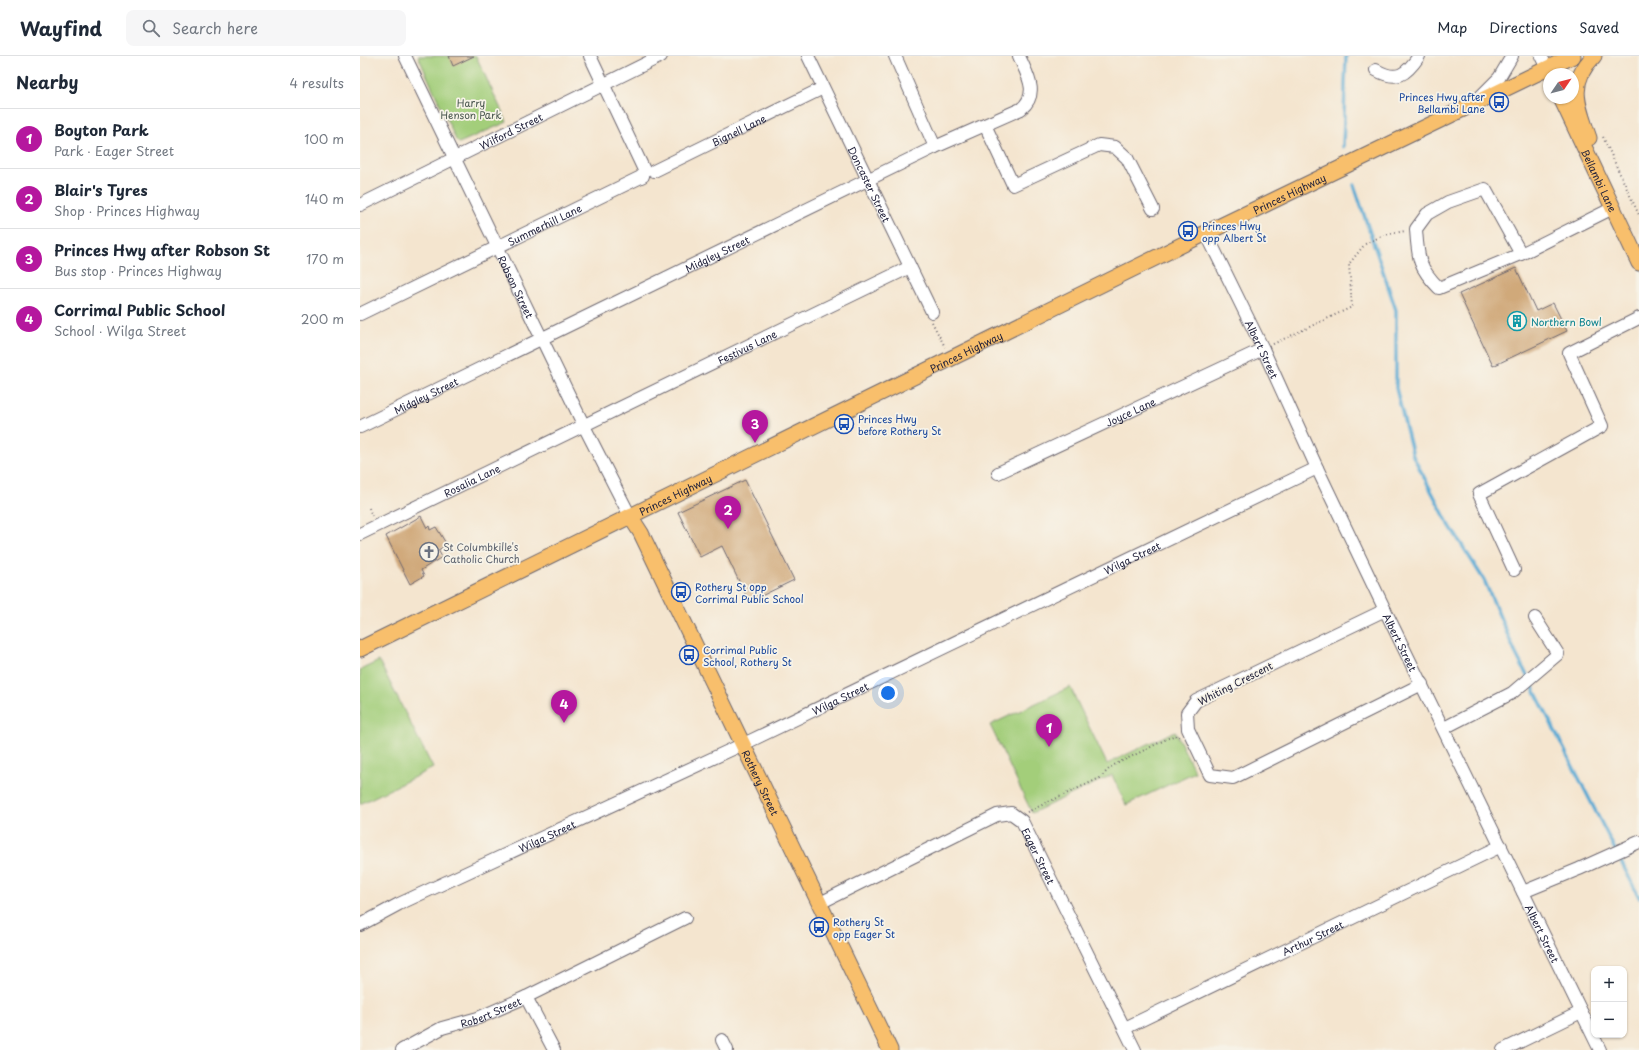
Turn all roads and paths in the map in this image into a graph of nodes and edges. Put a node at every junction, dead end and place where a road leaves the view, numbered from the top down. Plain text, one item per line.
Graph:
1 (405, 56) edge
2 (590, 56) edge
3 (661, 56) edge
4 (808, 56) edge
5 (896, 56) edge
6 (1018, 56) edge
7 (1419, 56) edge
8 (1512, 56) edge
9 (1573, 56) edge
10 (1594, 56) edge
11 (1546, 66) edge
12 (1376, 70) dead end
13 (603, 84) junction
14 (823, 88) junction
15 (1476, 102) junction
16 (1564, 104) edge
17 (984, 125) junction
18 (1601, 132) dead end
19 (935, 147) junction
20 (454, 159) junction
21 (654, 171) dead end
22 (868, 179) junction
23 (1611, 204) junction
24 (360, 205) edge
25 (1153, 210) dead end
26 (1639, 215) edge
27 (1416, 229) junction
28 (1206, 233) junction
29 (497, 248) junction
30 (1520, 254) junction
31 (1639, 263) edge
32 (910, 267) junction
33 (360, 314) edge
34 (931, 314) joint
35 (1639, 318) edge
36 (541, 339) junction
37 (945, 348) dead end
38 (1263, 349) junction
39 (584, 426) junction
40 (360, 427) edge
41 (1317, 468) junction
42 (998, 474) dead end
43 (630, 516) junction
44 (360, 534) edge
45 (1514, 570) dead end
46 (1385, 610) junction
47 (1535, 618) dead end
48 (360, 649) edge
49 (1422, 684) junction
50 (1444, 728) junction
51 (1189, 730) junction
52 (742, 744) junction
53 (1025, 814) dead end
54 (1639, 842) edge
55 (1501, 846) junction
56 (1523, 892) junction
57 (820, 903) junction
58 (685, 918) dead end
59 (360, 925) edge
60 (526, 997) junction
61 (1581, 1012) junction
62 (1125, 1028) junction
63 (402, 1050) edge
64 (554, 1050) edge
65 (890, 1050) edge
66 (1135, 1050) edge
67 (1503, 1050) edge
68 (1600, 1050) edge

1 - 20 street, Robson Street
2 - 13 street
3 - 13 street, Wilford Street
4 - 14 street, Doncaster Street
5 - 19 street
6 - 17 street, Midgley Street
7 - 12 street
8 - 15 street
9 - 11 main road, Princes Highway
10 - 23 main road
11 - 15 main road, Princes Highway
13 - 20 street, Wilford Street
13 - 29 street, Summerhill Lane
14 - 21 street, Bignell Lane
14 - 22 street, Doncaster Street
15 - 28 main road, Princes Highway
16 - 23 main road, Bellambi Lane
17 - 19 street, Midgley Street
17 - 25 street
18 - 26 path
19 - 22 street, Midgley Street
20 - 24 street, Wilford Street
20 - 29 street, Robson Street
22 - 32 street, Doncaster Street
22 - 36 street, Midgley Street
23 - 30 street
23 - 31 main road, Bellambi Lane
27 - 30 street
27 - 30 street
27 - 38 path
28 - 38 street, Albert Street
28 - 43 main road, Princes Highway
29 - 33 street, Summerhill Lane
29 - 36 street, Robson Street
32 - 34 street, Doncaster Street
32 - 39 street, Festivus Lane
34 - 37 path
35 - 45 street
36 - 39 street, Robson Street
36 - 40 street, Midgley Street
38 - 41 street, Albert Street
38 - 42 street, Joyce Lane
39 - 43 street, Robson Street
39 - 44 street, Rosalia Lane
41 - 46 street, Albert Street
41 - 52 street, Wilga Street
43 - 48 main road, Princes Highway
43 - 52 main road, Rothery Street
46 - 49 street, Albert Street
46 - 51 street, Whiting Crescent
47 - 50 street
49 - 50 street, Albert Street
49 - 51 street, Whiting Crescent
50 - 55 street, Albert Street
51 - 53 path
52 - 57 main road, Rothery Street
52 - 59 street, Wilga Street
54 - 56 street
55 - 56 street, Albert Street
55 - 62 street, Arthur Street
56 - 61 street, Albert Street
57 - 62 street, Eager Street
57 - 65 main road, Rothery Street
58 - 60 street
60 - 63 street, Robert Street
60 - 64 street, Robert Street
61 - 67 street
61 - 68 street, Albert Street
62 - 66 street, Eager Street

